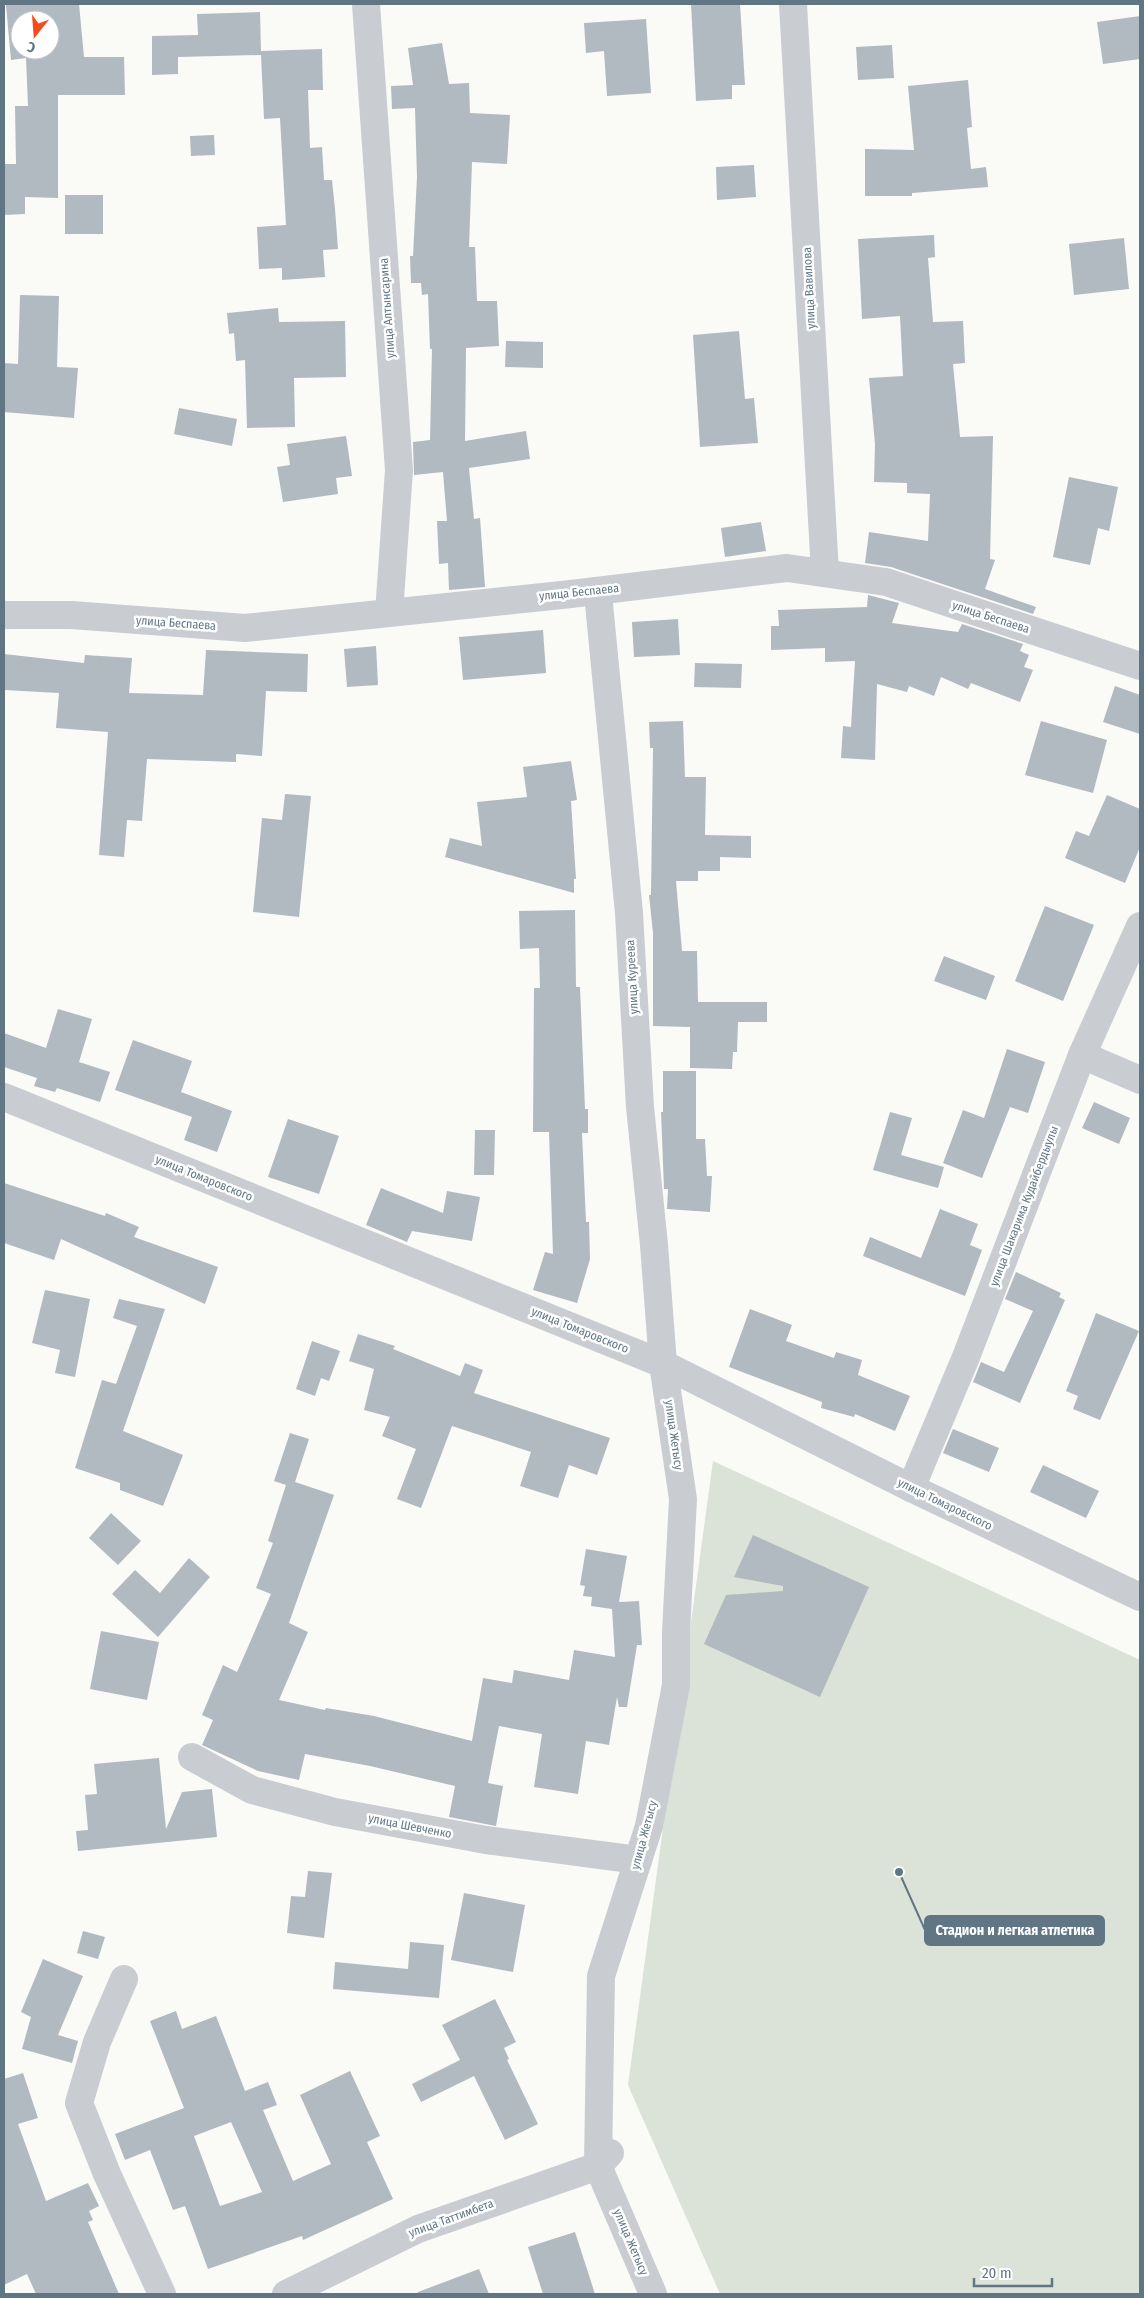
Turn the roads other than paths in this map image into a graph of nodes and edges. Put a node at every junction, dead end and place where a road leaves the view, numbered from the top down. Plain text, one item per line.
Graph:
1 (366, 4) edge
2 (793, 4) edge
3 (825, 573) junction
4 (596, 591) junction
5 (389, 613) junction
6 (4, 615) edge
7 (1140, 666) edge
8 (1140, 926) edge
9 (1082, 1055) junction
10 (1140, 1080) edge
11 (4, 1097) edge
12 (663, 1364) junction
13 (911, 1488) junction
14 (1140, 1597) edge
15 (192, 1757) dead end
16 (638, 1860) junction
17 (124, 1979) dead end
18 (607, 2156) junction
19 (162, 2294) edge
20 (286, 2294) edge
21 (653, 2294) edge

1 - 5 street, улица Алтынсарина
2 - 3 street, улица Вавилова
3 - 4 street, улица Беспаева
3 - 7 street, улица Беспаева
4 - 5 street, улица Беспаева
4 - 12 street, улица Куреева
5 - 6 street, улица Беспаева
8 - 9 street, улица Шакарима Кудайбердыулы
9 - 10 street
9 - 13 street, улица Шакарима Кудайбердыулы
11 - 12 street, улица Томаровского
12 - 13 street, улица Томаровского
12 - 16 street, улица Жетысу
13 - 14 street, улица Томаровского
15 - 16 street, улица Шевченко
16 - 18 street, улица Жетысу
17 - 19 street
18 - 20 street, улица Таттимбета
18 - 21 street, улица Жетысу

